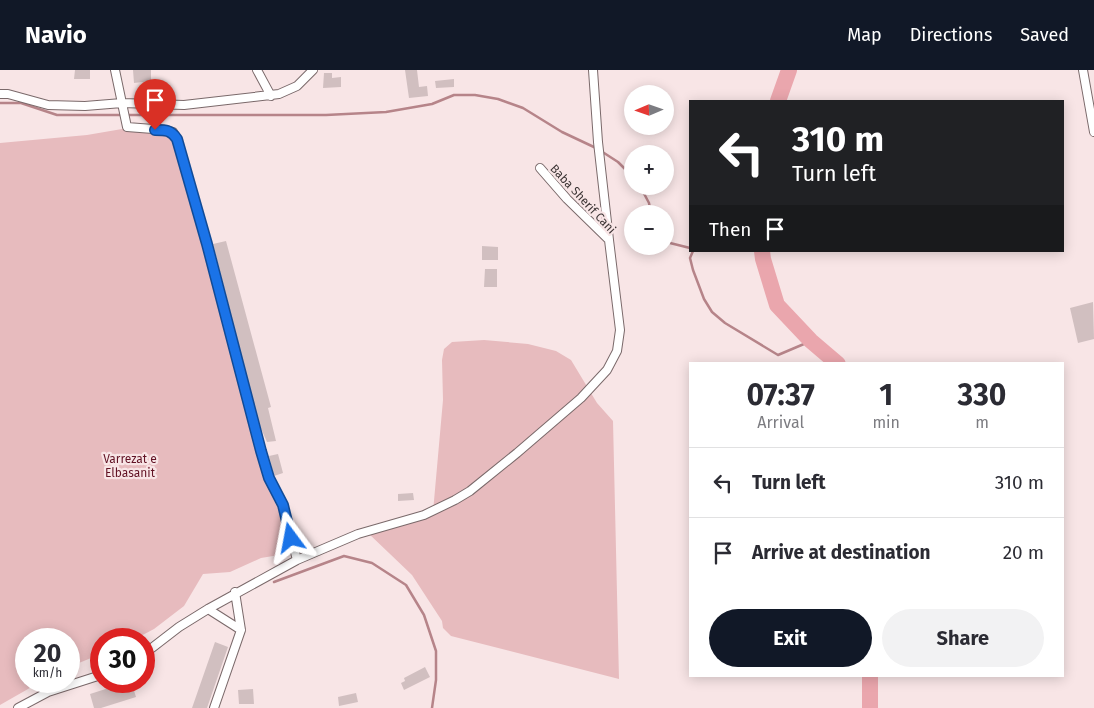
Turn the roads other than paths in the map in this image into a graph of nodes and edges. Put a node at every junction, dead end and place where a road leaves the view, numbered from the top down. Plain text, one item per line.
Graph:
1 (115, 70) edge
2 (257, 70) edge
3 (593, 70) edge
4 (1082, 70) edge
5 (309, 71) edge
6 (0, 94) edge
7 (271, 96) junction
8 (123, 106) junction
9 (1094, 132) edge
10 (540, 168) dead end
11 (609, 240) junction
12 (297, 560) junction
13 (235, 592) junction
14 (208, 609) junction
15 (241, 630) junction
16 (155, 646) edge
17 (90, 679) edge
18 (18, 708) edge
19 (214, 708) edge

1 - 8 street
2 - 7 street
3 - 11 street
4 - 9 street
5 - 7 street
6 - 8 street
7 - 8 street
8 - 12 street
10 - 11 street, Baba Sherif Cani
11 - 12 street, Baba Sherif Cani
12 - 13 street
13 - 14 street
13 - 15 street
14 - 15 street
14 - 16 street
15 - 19 street
17 - 18 street

